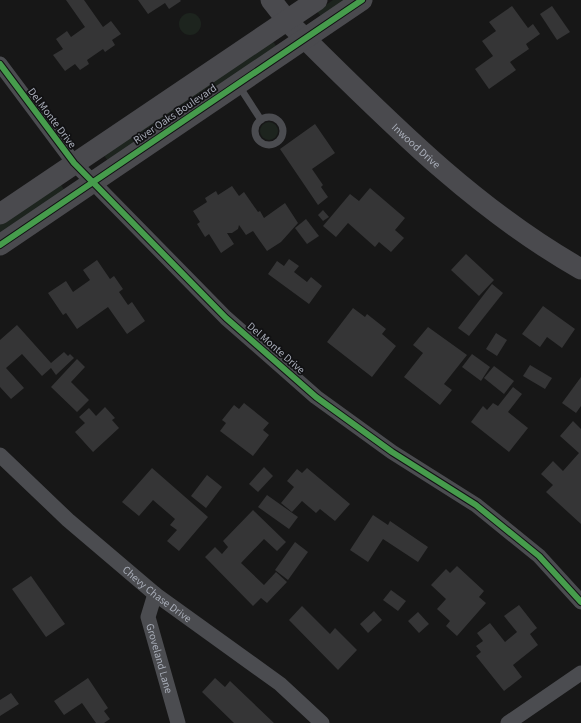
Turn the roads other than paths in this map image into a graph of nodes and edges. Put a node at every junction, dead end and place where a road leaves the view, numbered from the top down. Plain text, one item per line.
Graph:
1 (271, 0) edge
2 (317, 0) edge
3 (362, 0) edge
4 (287, 21) junction
5 (305, 39) junction
6 (0, 64) edge
7 (238, 84) junction
8 (261, 120) junction
9 (74, 163) junction
10 (93, 183) junction
11 (0, 214) edge
12 (0, 245) edge
13 (581, 268) edge
14 (0, 455) edge
15 (155, 594) junction
16 (581, 602) edge
17 (581, 673) edge
18 (178, 723) edge
19 (322, 723) edge
20 (508, 723) edge

1 - 4 street, Inwood Drive
2 - 4 street, River Oaks Boulevard
3 - 5 street, River Oaks Boulevard
4 - 5 street, Inwood Drive
4 - 9 street, River Oaks Boulevard
5 - 7 street, River Oaks Boulevard
5 - 13 street, Inwood Drive
6 - 9 street, Del Monte Drive
7 - 8 lane
7 - 10 street, River Oaks Boulevard
8 - 8 lane
9 - 10 street, Del Monte Drive
9 - 11 street, River Oaks Boulevard
10 - 12 street, River Oaks Boulevard
10 - 16 street, Del Monte Drive
14 - 15 street, Chevy Chase Drive
15 - 18 street, Groveland Lane
15 - 19 street, Chevy Chase Drive
17 - 20 street

